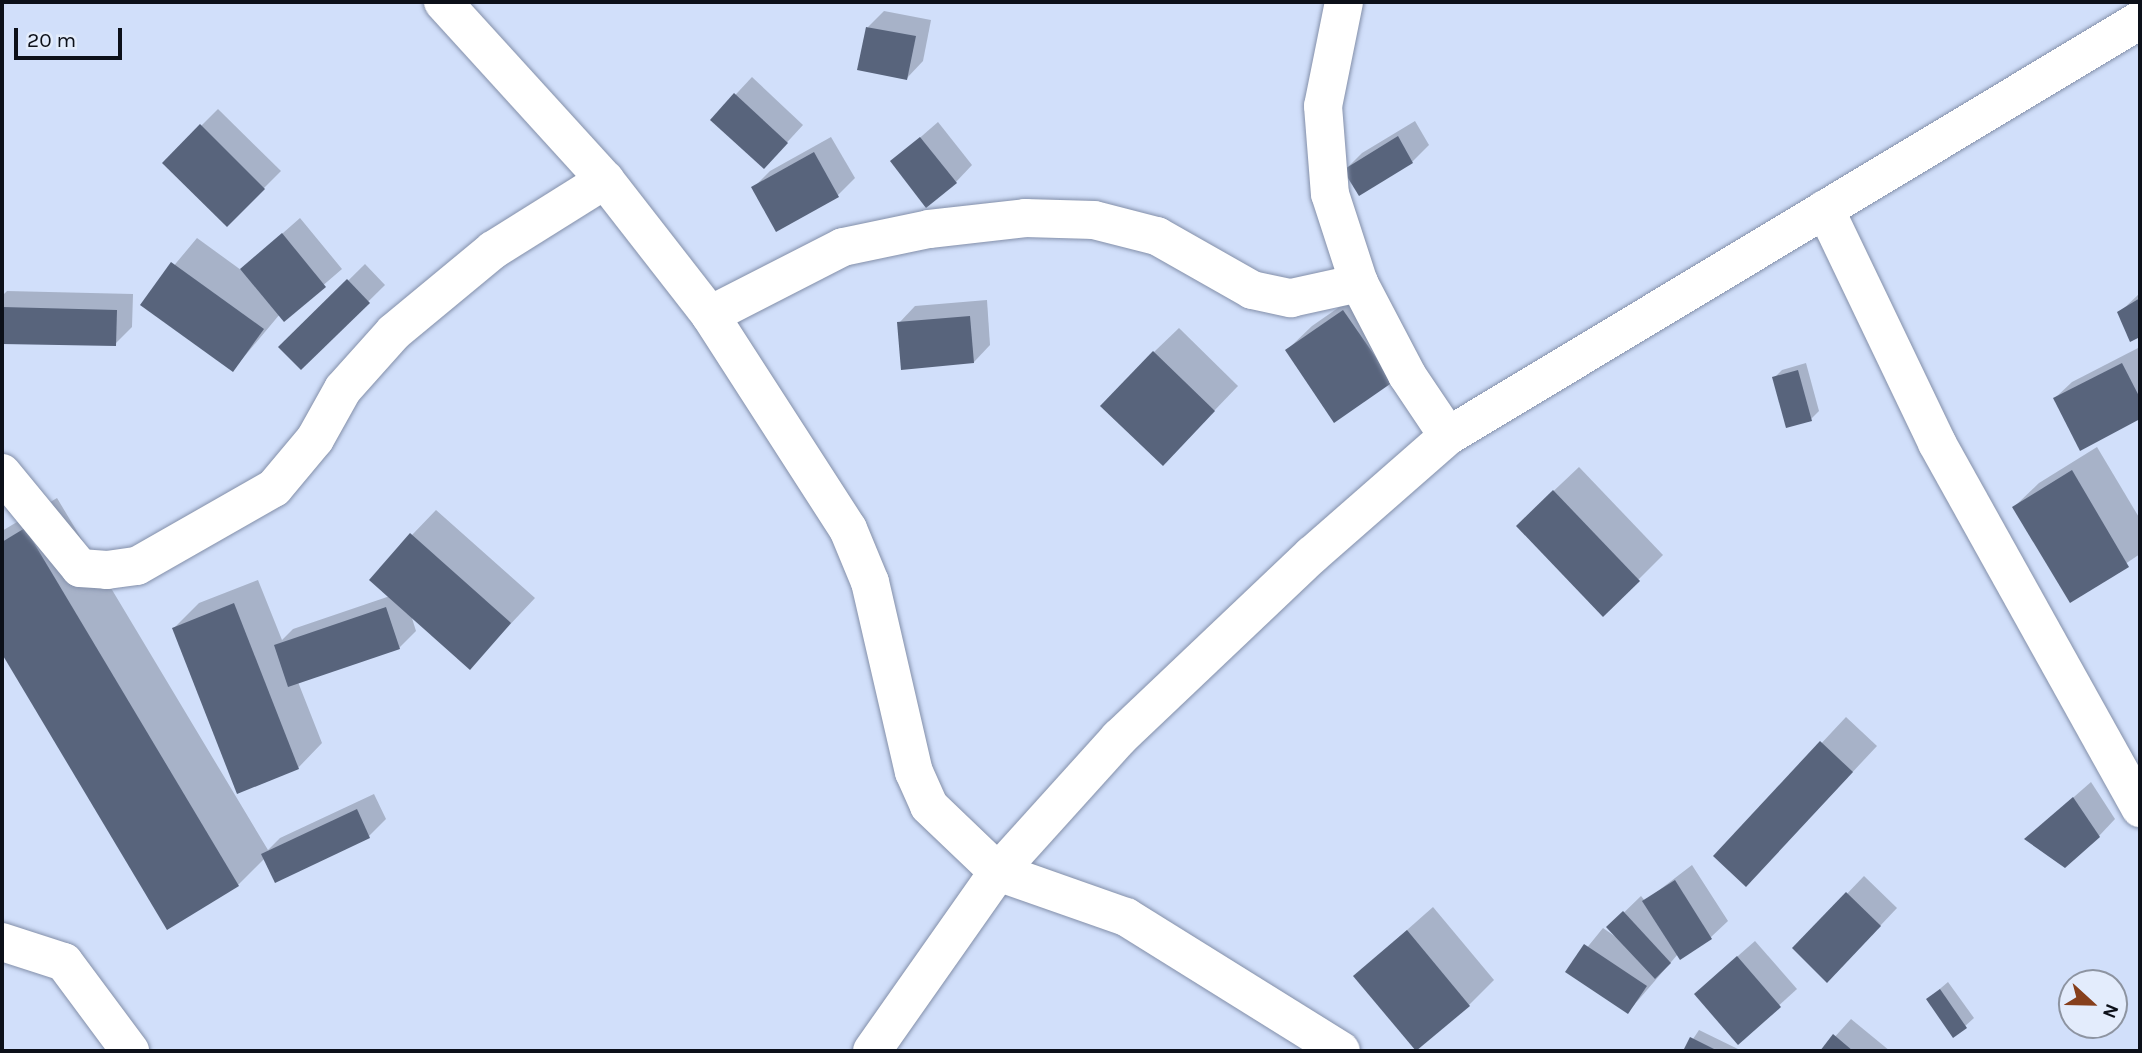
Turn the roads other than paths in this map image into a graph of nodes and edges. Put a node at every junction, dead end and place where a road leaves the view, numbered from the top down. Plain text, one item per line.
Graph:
1 (443, 2) edge
2 (1344, 2) edge
3 (2140, 20) edge
4 (605, 180) junction
5 (1825, 209) junction
6 (1359, 284) junction
7 (709, 315) junction
8 (1448, 436) junction
9 (2, 473) edge
10 (2140, 808) edge
11 (998, 872) junction
12 (2, 942) edge
13 (130, 1051) edge
14 (872, 1051) edge
15 (1341, 1051) edge

1 - 4 street
2 - 6 street
3 - 5 street
4 - 7 street
4 - 9 street
5 - 8 street
5 - 10 street
6 - 7 street
6 - 8 street
7 - 11 street
8 - 11 street
11 - 14 street
11 - 15 street
12 - 13 street

